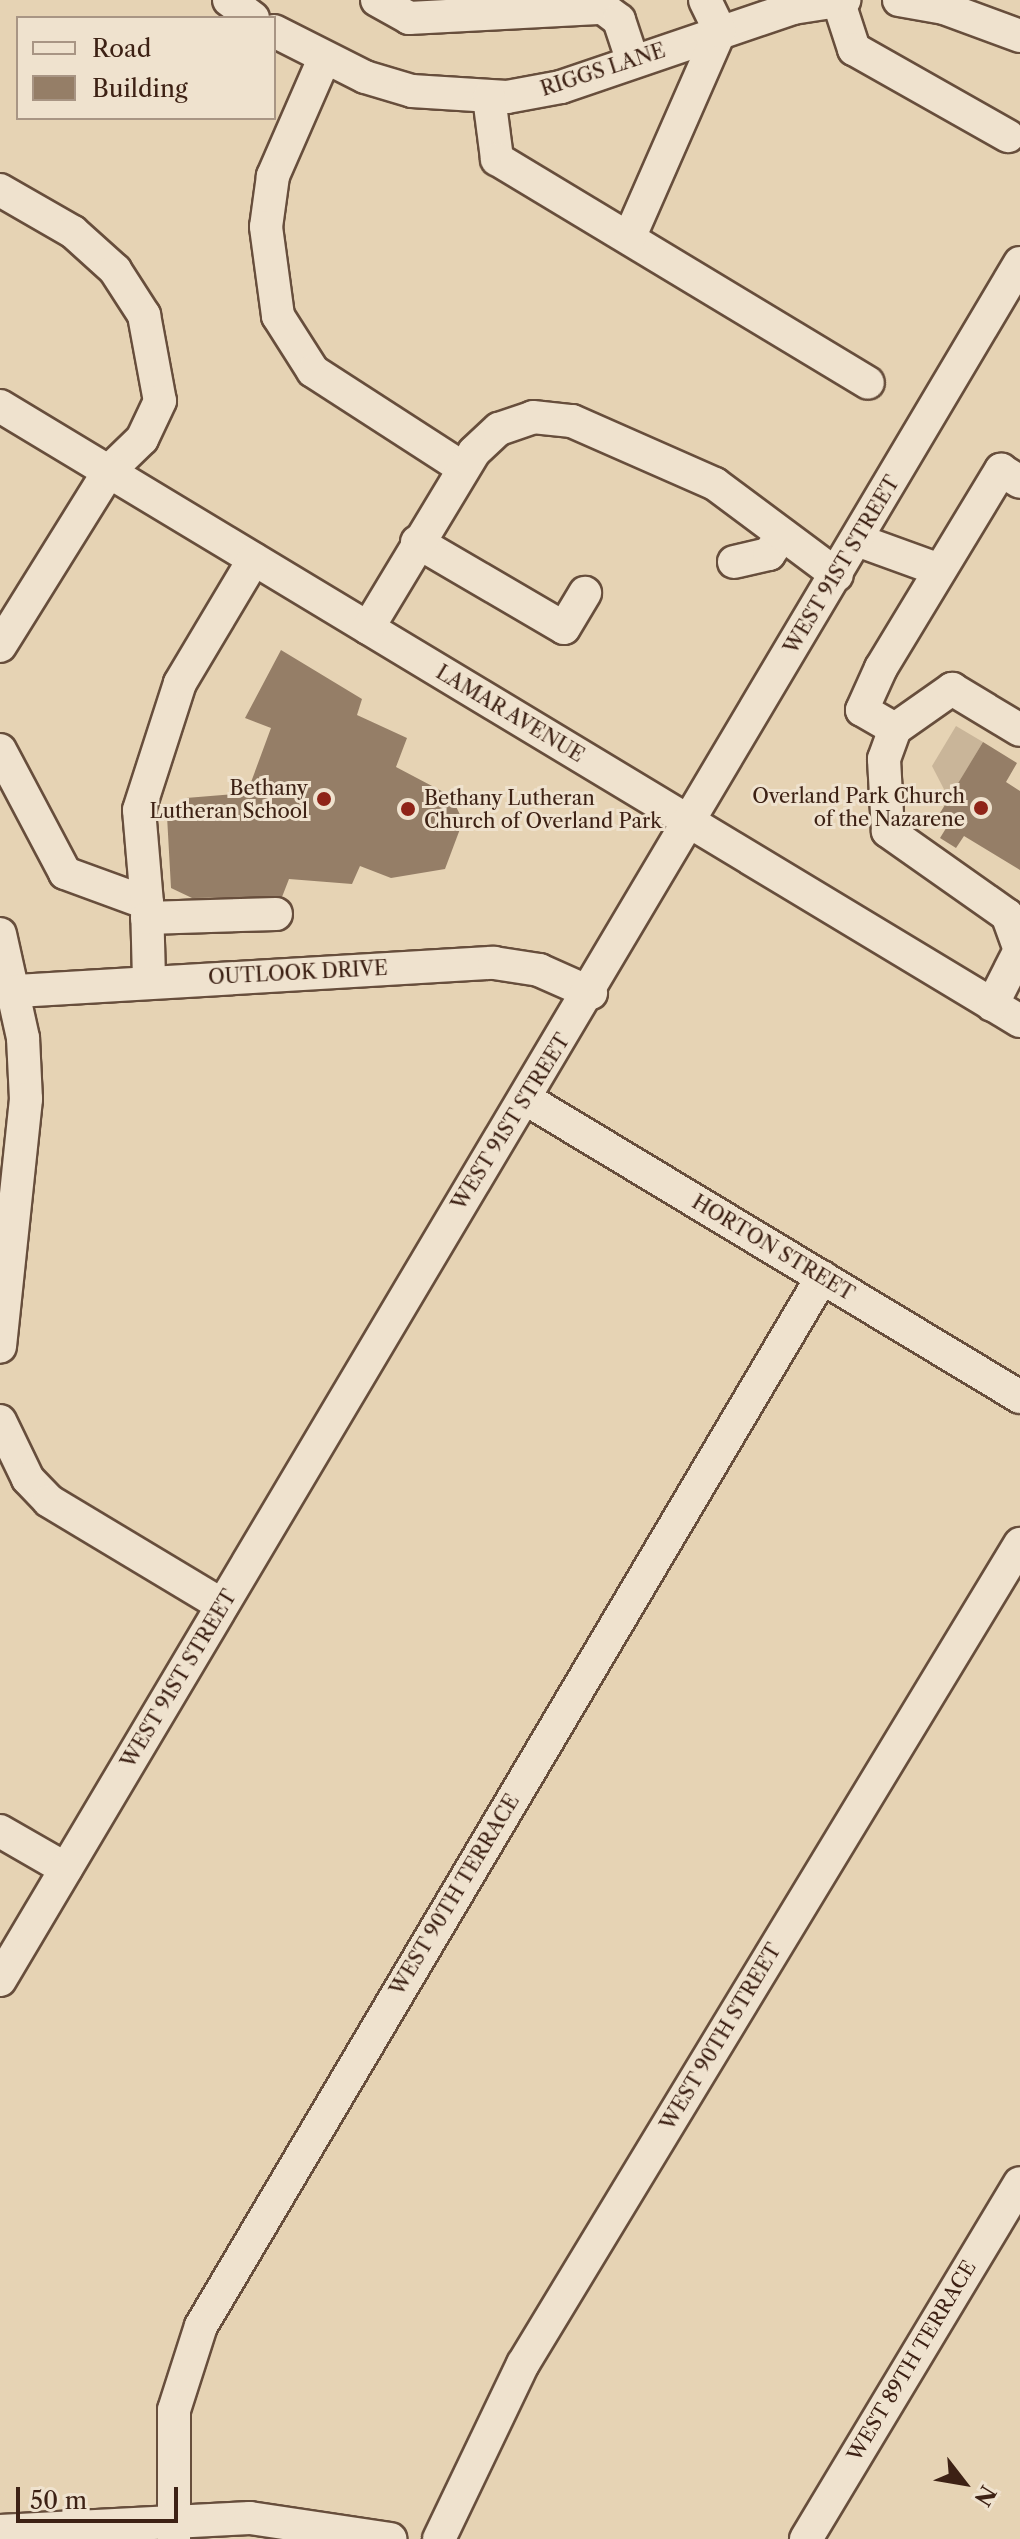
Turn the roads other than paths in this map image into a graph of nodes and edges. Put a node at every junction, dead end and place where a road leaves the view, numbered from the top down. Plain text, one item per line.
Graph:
1 (229, 0) edge
2 (377, 0) edge
3 (705, 0) edge
4 (840, 0) edge
5 (899, 0) edge
6 (964, 7) edge
7 (250, 16) edge
8 (720, 31) junction
9 (276, 32) edge
10 (1020, 36) edge
11 (324, 59) junction
12 (633, 62) junction
13 (489, 97) junction
14 (1008, 136) dead end
15 (0, 190) edge
16 (630, 236) junction
17 (1016, 280) edge
18 (868, 383) dead end
19 (0, 406) edge
20 (463, 468) junction
21 (109, 471) junction
22 (1020, 482) edge
23 (781, 536) junction
24 (857, 540) junction
25 (417, 542) junction
26 (254, 559) junction
27 (734, 562) dead end
28 (940, 570) junction
29 (837, 575) junction
30 (585, 593) dead end
31 (368, 628) junction
32 (0, 646) edge
33 (895, 729) junction
34 (1020, 730) edge
35 (0, 750) edge
36 (690, 823) junction
37 (147, 910) junction
38 (276, 914) dead end
39 (0, 934) edge
40 (149, 982) junction
41 (7, 992) edge
42 (591, 993) junction
43 (992, 1005) junction
44 (1020, 1021) edge
45 (526, 1099) junction
46 (822, 1277) junction
47 (0, 1347) edge
48 (1020, 1397) edge
49 (0, 1421) edge
50 (1020, 1544) edge
51 (222, 1605) junction
52 (0, 1831) edge
53 (66, 1869) junction
54 (0, 1980) edge
55 (1020, 2183) edge
56 (173, 2530) edge
57 (0, 2531) edge
58 (390, 2539) edge
59 (439, 2539) edge
60 (806, 2539) edge

1 - 7 street
2 - 12 street
3 - 8 street
4 - 8 street, RIGGS LANE
4 - 14 street
5 - 6 street
6 - 10 street
8 - 12 street, RIGGS LANE
8 - 16 street
9 - 11 street, RIGGS LANE
11 - 13 street, RIGGS LANE
11 - 20 street
12 - 13 street, RIGGS LANE
13 - 16 street
15 - 21 street
16 - 18 street
17 - 24 street, WEST 91ST STREET
19 - 21 street, LAMAR AVENUE
20 - 23 street
20 - 25 street
21 - 26 street, LAMAR AVENUE
21 - 32 street
22 - 28 street
23 - 27 street
23 - 29 street
24 - 28 street
24 - 29 street, WEST 91ST STREET
25 - 30 street
25 - 31 street
26 - 31 street, LAMAR AVENUE
26 - 37 street
28 - 33 street
29 - 36 street, WEST 91ST STREET
31 - 36 street, LAMAR AVENUE
33 - 34 street
33 - 43 street
35 - 37 street
36 - 42 street, WEST 91ST STREET
36 - 43 street, LAMAR AVENUE
37 - 38 street
37 - 40 street
39 - 41 street
40 - 41 street, OUTLOOK DRIVE
40 - 42 street, OUTLOOK DRIVE
41 - 47 street
42 - 45 street, WEST 91ST STREET
43 - 44 street, LAMAR AVENUE
45 - 46 street, HORTON STREET
45 - 51 street, WEST 91ST STREET
46 - 48 street, HORTON STREET
46 - 56 street, WEST 90TH TERRACE
49 - 51 street
50 - 59 street, WEST 90TH STREET
51 - 53 street, WEST 91ST STREET
52 - 53 street
53 - 54 street, WEST 91ST STREET
55 - 60 street, WEST 89TH TERRACE
56 - 57 street
56 - 58 street

